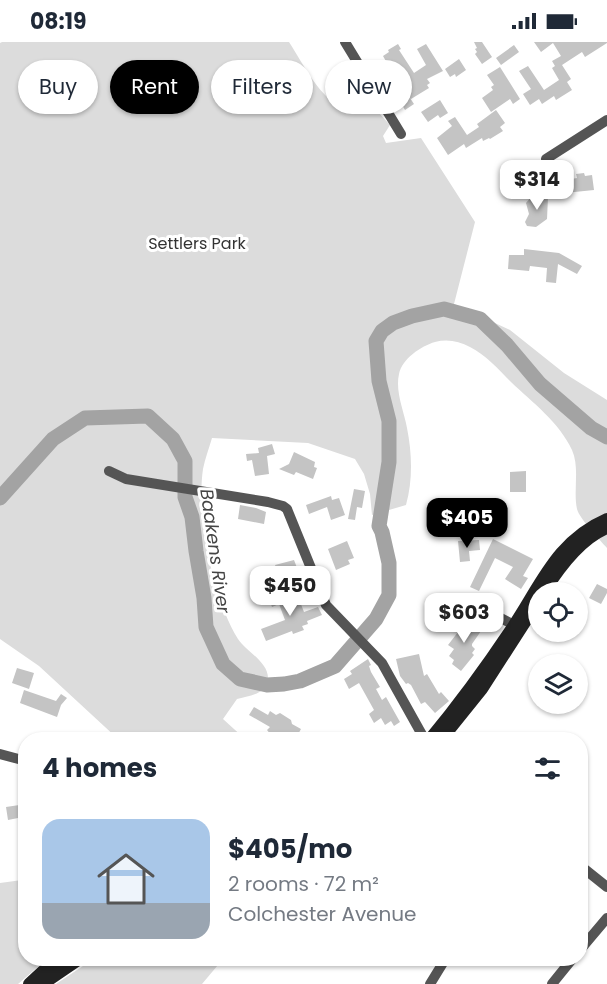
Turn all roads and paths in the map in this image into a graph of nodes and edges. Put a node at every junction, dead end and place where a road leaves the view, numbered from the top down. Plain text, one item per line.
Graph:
1 (359, 42) edge
2 (347, 45) edge
3 (607, 120) edge
4 (401, 134) dead end
5 (546, 159) dead end
6 (109, 471) dead end
7 (603, 525) edge
8 (551, 582) edge
9 (466, 600) dead end
10 (528, 618) edge
11 (514, 625) junction
12 (422, 732) edge
13 (434, 732) edge
14 (447, 732) edge
15 (0, 754) edge
16 (18, 759) edge
17 (588, 872) edge
18 (607, 887) edge
19 (607, 918) edge
20 (588, 941) edge
21 (52, 966) edge
22 (70, 966) edge
23 (441, 966) edge
24 (567, 966) edge
25 (29, 984) edge
26 (44, 984) edge
27 (430, 984) edge
28 (552, 984) edge

1 - 2 street
2 - 4 street
3 - 5 street
6 - 12 street
7 - 8 main road
7 - 11 main road
9 - 11 street
10 - 14 main road
11 - 13 main road
15 - 16 street
17 - 18 street
19 - 20 street
21 - 25 main road
22 - 26 main road
23 - 27 street
24 - 28 street

